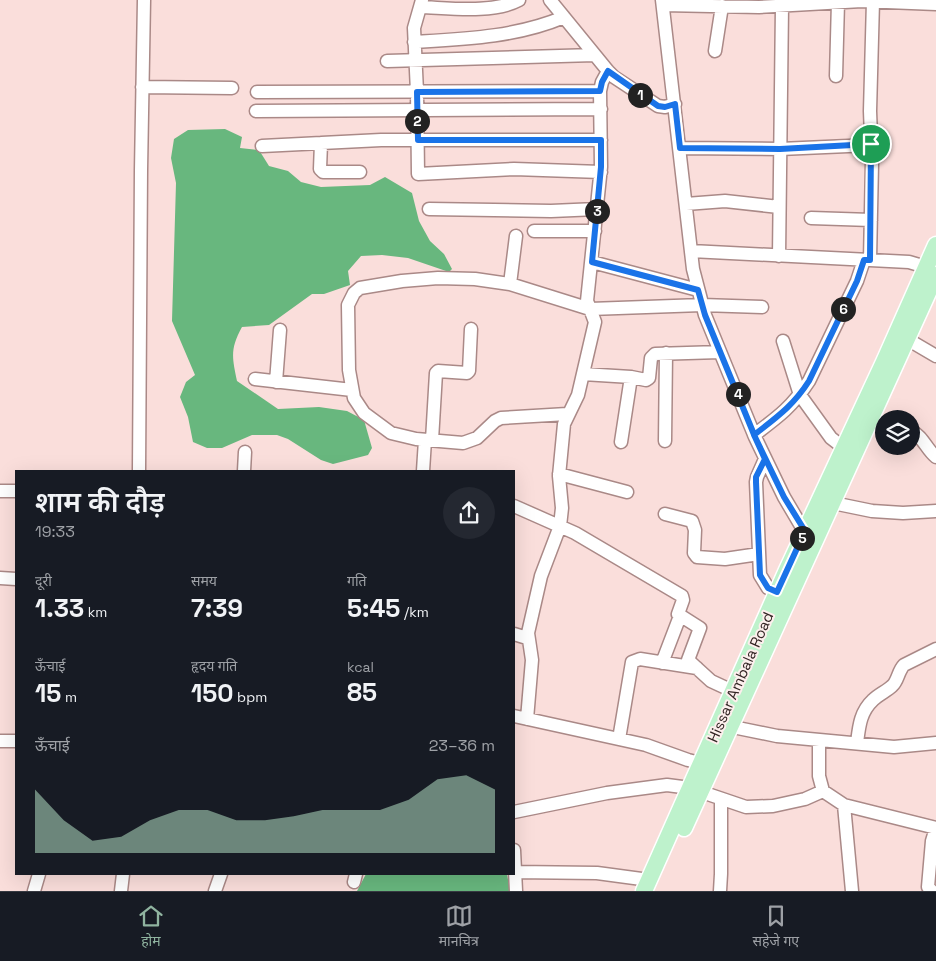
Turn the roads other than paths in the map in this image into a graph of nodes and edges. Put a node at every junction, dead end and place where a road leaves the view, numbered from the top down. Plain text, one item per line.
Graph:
1 (144, 0) edge
2 (519, 0) edge
3 (550, 0) edge
4 (874, 1) edge
5 (817, 2) edge
6 (838, 2) junction
7 (421, 3) edge
8 (663, 3) edge
9 (689, 3) edge
10 (753, 3) edge
11 (936, 4) edge
12 (722, 6) junction
13 (782, 6) junction
14 (564, 17) junction
15 (414, 42) junction
16 (715, 51) dead end
17 (595, 55) junction
18 (416, 60) junction
19 (387, 61) dead end
20 (608, 71) junction
21 (836, 76) dead end
22 (142, 87) junction
23 (232, 88) dead end
24 (600, 91) junction
25 (257, 92) dead end
26 (417, 92) junction
27 (675, 104) junction
28 (417, 109) junction
29 (601, 109) junction
30 (256, 111) dead end
31 (418, 140) junction
32 (601, 140) junction
33 (321, 144) junction
34 (871, 144) junction
35 (262, 146) dead end
36 (680, 148) junction
37 (780, 149) junction
38 (360, 172) dead end
39 (601, 172) junction
40 (686, 204) junction
41 (779, 207) junction
42 (429, 209) dead end
43 (597, 209) junction
44 (811, 218) dead end
45 (870, 220) junction
46 (534, 231) dead end
47 (595, 231) junction
48 (516, 236) dead end
49 (936, 245) edge
50 (691, 251) junction
51 (779, 256) junction
52 (867, 260) junction
53 (592, 262) junction
54 (931, 271) edge
55 (510, 284) junction
56 (698, 290) junction
57 (702, 305) junction
58 (762, 307) dead end
59 (590, 309) junction
60 (471, 329) dead end
61 (280, 330) dead end
62 (907, 339) junction
63 (783, 341) dead end
64 (720, 352) junction
65 (666, 353) junction
66 (936, 356) edge
67 (583, 374) junction
68 (631, 378) junction
69 (255, 380) dead end
70 (276, 382) junction
71 (352, 390) junction
72 (800, 395) junction
73 (881, 410) edge
74 (567, 414) junction
75 (875, 423) edge
76 (754, 435) junction
77 (920, 436) edge
78 (429, 440) junction
79 (621, 442) dead end
80 (665, 442) dead end
81 (844, 448) junction
82 (246, 452) dead end
83 (936, 456) edge
84 (765, 459) junction
85 (139, 470) edge
86 (244, 470) edge
87 (423, 470) edge
88 (559, 474) junction
89 (0, 491) edge
90 (15, 491) edge
91 (627, 492) dead end
92 (833, 503) junction
93 (515, 506) edge
94 (936, 511) edge
95 (665, 514) dead end
96 (560, 526) junction
97 (805, 531) junction
98 (812, 548) junction
99 (759, 554) junction
100 (0, 578) edge
101 (15, 578) edge
102 (777, 592) junction
103 (680, 616) junction
104 (515, 634) edge
105 (528, 638) junction
106 (936, 649) edge
107 (662, 663) junction
108 (697, 668) junction
109 (739, 694) junction
110 (515, 716) edge
111 (527, 719) junction
112 (725, 725) junction
113 (619, 739) junction
114 (819, 740) junction
115 (0, 741) edge
116 (15, 741) edge
117 (936, 743) edge
118 (857, 744) junction
119 (707, 765) junction
120 (696, 790) junction
121 (823, 791) junction
122 (720, 799) junction
123 (844, 805) junction
124 (515, 812) edge
125 (936, 828) edge
126 (515, 872) edge
127 (38, 875) edge
128 (123, 875) edge
129 (221, 875) edge
130 (650, 887) edge
131 (34, 891) edge
132 (121, 891) edge
133 (215, 891) edge
134 (516, 891) edge
135 (720, 891) edge
136 (852, 891) edge
137 (932, 891) edge

1 - 22 street
2 - 7 street
3 - 14 street
4 - 6 street
4 - 11 street
4 - 34 street
5 - 6 street
5 - 13 street
6 - 21 street
7 - 15 street
8 - 9 street
8 - 27 street
9 - 12 street
10 - 12 street
10 - 13 street
12 - 16 street
13 - 37 street
14 - 15 street
14 - 17 street
15 - 18 street
17 - 18 street
17 - 20 street
18 - 19 street
18 - 26 street
20 - 24 street
20 - 27 street
22 - 23 street
22 - 85 street
24 - 26 street
24 - 29 street
25 - 26 street
26 - 28 street
27 - 36 street
28 - 29 street
28 - 30 street
28 - 31 street
29 - 32 street
31 - 32 street
31 - 33 street
31 - 39 street
32 - 39 street
33 - 35 street
33 - 38 street
34 - 37 street
34 - 45 street
36 - 37 street
36 - 40 street
37 - 41 street
39 - 43 street
40 - 41 street
40 - 50 street
41 - 51 street
42 - 43 street
43 - 47 street
44 - 45 street
45 - 52 street
46 - 47 street
47 - 53 street
48 - 55 street
49 - 54 main road, Hissar Ambala Road
50 - 51 street
50 - 56 street
51 - 52 street
52 - 54 street
52 - 72 street
53 - 56 street
53 - 59 street
54 - 62 main road, Hissar Ambala Road
54 - 81 main road, Hissar Ambala Road
55 - 59 street
55 - 71 street
56 - 57 street
57 - 58 street
57 - 59 street
57 - 64 street
59 - 67 street
60 - 78 street
61 - 70 street
62 - 66 street
62 - 73 main road, Hissar Ambala Road
63 - 72 street
64 - 65 street
64 - 76 street
65 - 68 street
65 - 80 street
67 - 68 street
67 - 74 street
68 - 79 street
69 - 70 street
70 - 71 street
71 - 78 street
72 - 76 street
72 - 81 street
74 - 78 street
74 - 88 street
75 - 92 main road, Hissar Ambala Road
76 - 84 street
77 - 83 street
78 - 87 street
81 - 97 main road, Hissar Ambala Road
82 - 86 street
84 - 97 street
84 - 99 street
88 - 91 street
88 - 96 street
89 - 90 street
92 - 94 street
92 - 98 main road, Hissar Ambala Road
93 - 96 street
95 - 99 street
96 - 103 street
96 - 105 street
97 - 98 street
97 - 102 main road, Hissar Ambala Road
98 - 109 main road, Hissar Ambala Road
99 - 102 street
100 - 101 street
102 - 109 main road, Hissar Ambala Road
103 - 107 street
103 - 108 street
104 - 105 street
105 - 111 street
106 - 118 street
107 - 108 street
107 - 113 street
108 - 109 street
109 - 112 main road, Hissar Ambala Road
110 - 111 street
111 - 113 street
112 - 114 street
112 - 119 main road, Hissar Ambala Road
113 - 119 street
114 - 118 street
114 - 121 street
115 - 116 street
117 - 118 street
119 - 120 main road, Hissar Ambala Road
120 - 122 street
120 - 124 street
120 - 130 main road, Hissar Ambala Road
121 - 122 street
121 - 123 street
122 - 135 street
123 - 125 street
123 - 136 street
125 - 137 street
126 - 130 street
126 - 134 street
127 - 131 street
128 - 132 street
129 - 133 street

